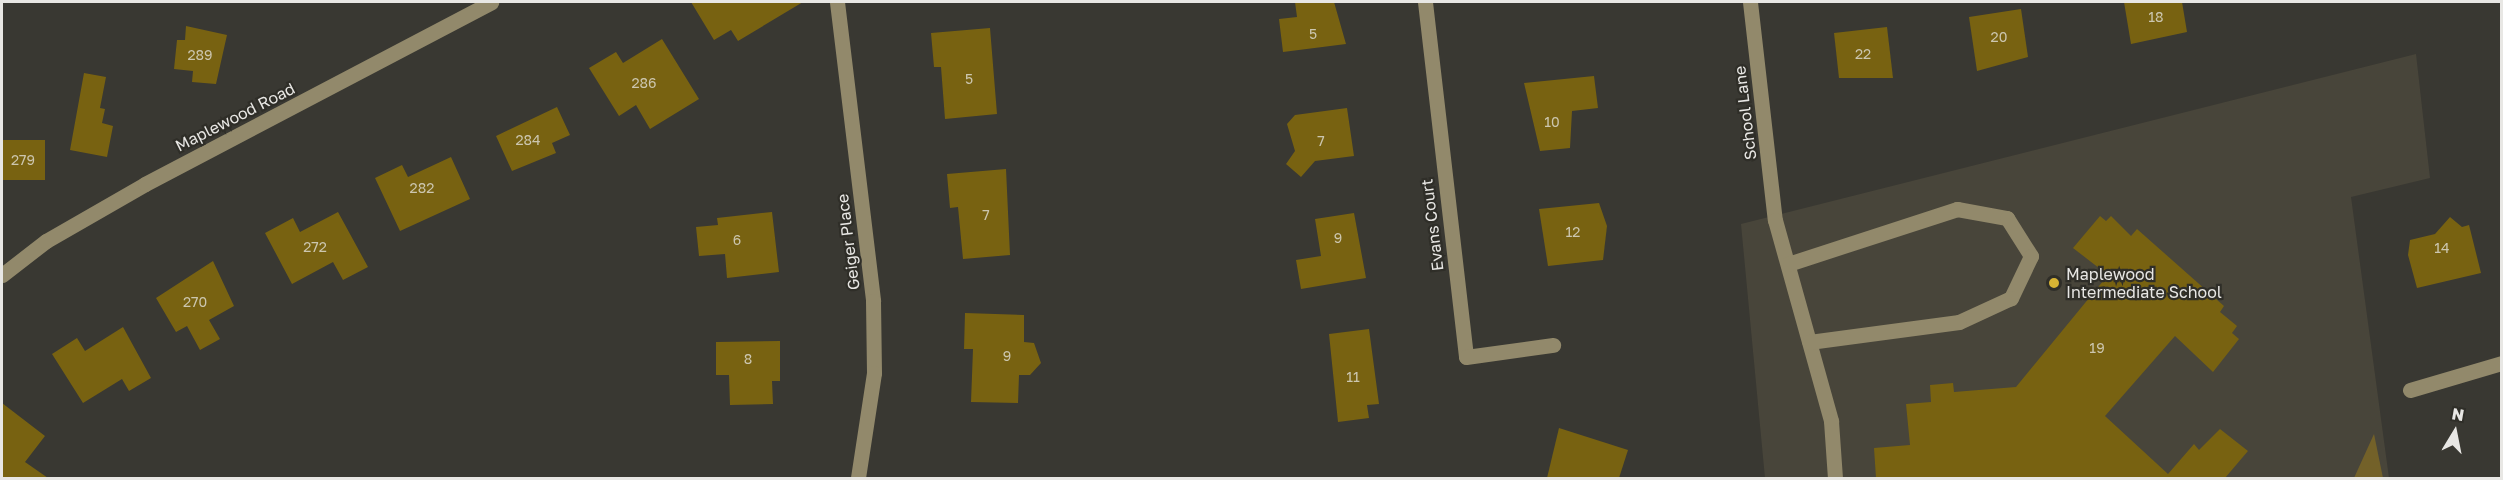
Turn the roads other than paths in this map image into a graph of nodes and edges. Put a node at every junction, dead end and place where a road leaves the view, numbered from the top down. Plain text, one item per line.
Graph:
1 (490, 2) edge
2 (837, 2) edge
3 (1425, 2) edge
4 (1750, 2) edge
5 (1788, 264) junction
6 (2, 275) edge
7 (1809, 342) junction
8 (1553, 345) dead end
9 (2502, 363) edge
10 (2410, 390) dead end
11 (858, 478) edge
12 (1835, 478) edge

1 - 6 street, Maplewood Road
2 - 11 street, Geiger Place
3 - 8 street, Evans Court
4 - 5 street, School Lane
5 - 7 street, School Lane
5 - 7 street
7 - 12 street, School Lane
9 - 10 street

